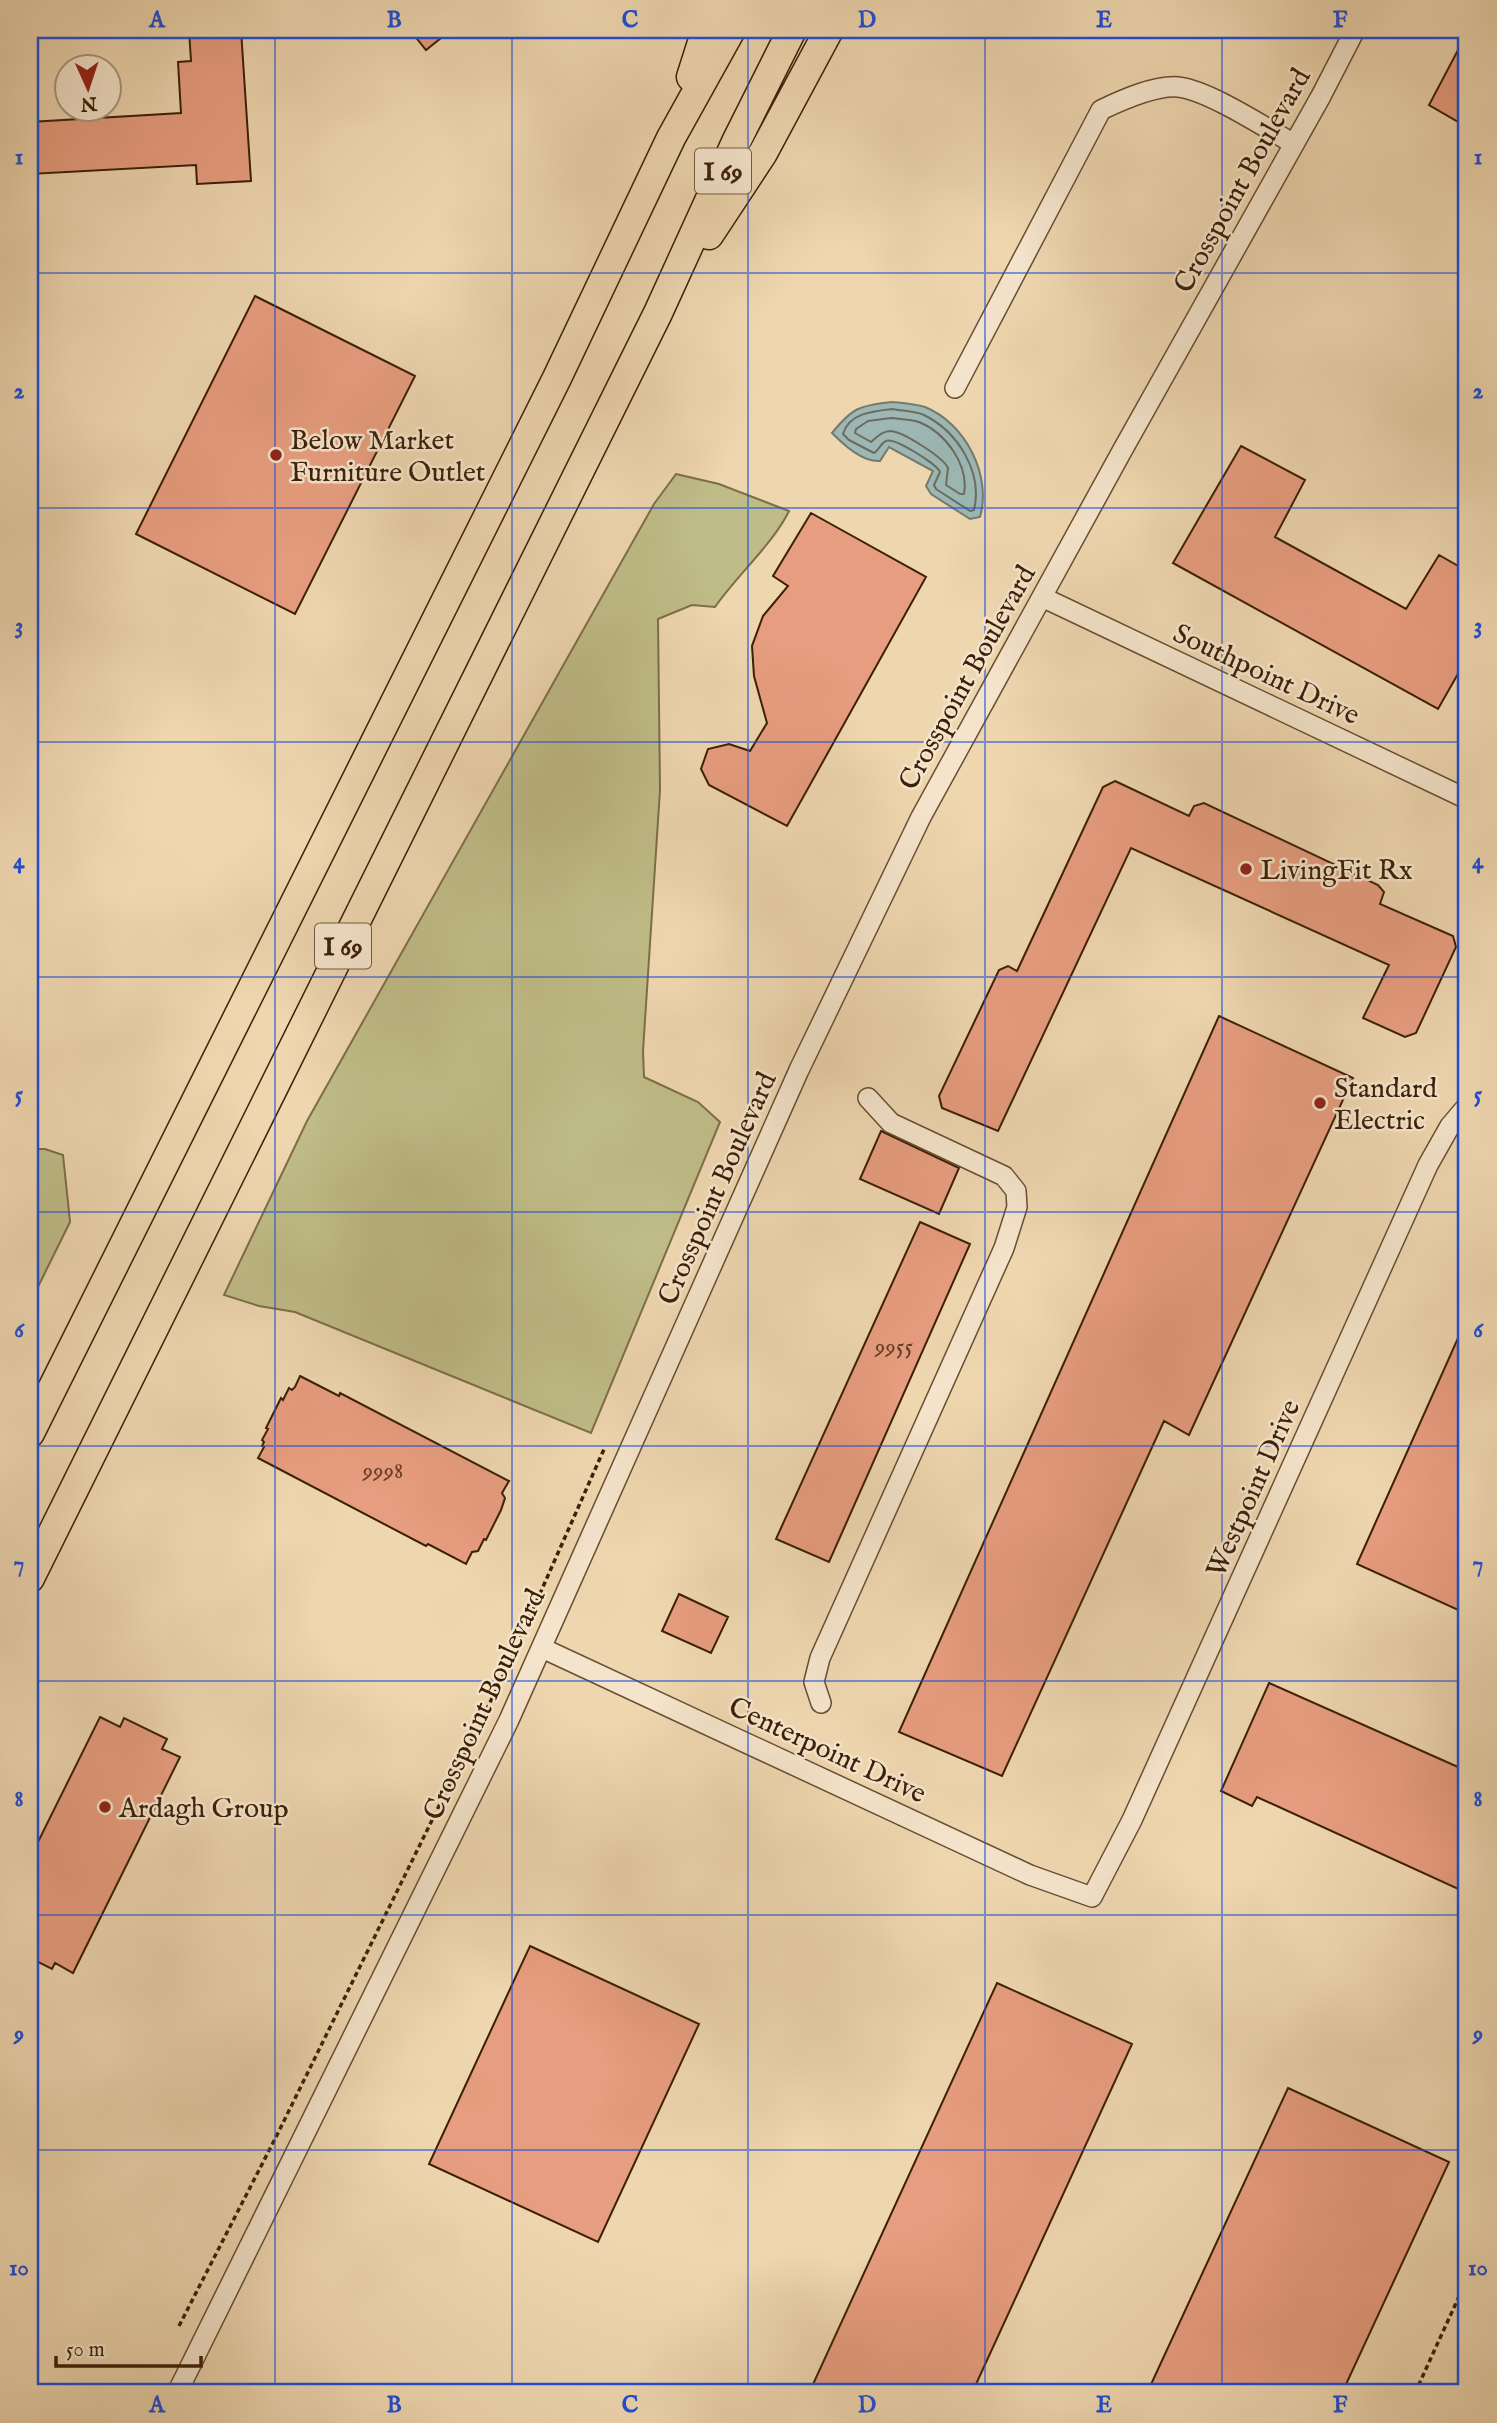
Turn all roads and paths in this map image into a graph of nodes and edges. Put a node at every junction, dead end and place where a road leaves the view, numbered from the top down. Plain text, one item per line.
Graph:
1 (706, 30) edge
2 (731, 30) edge
3 (792, 30) edge
4 (829, 30) edge
5 (1355, 30) edge
6 (671, 138) junction
7 (1294, 144) junction
8 (658, 313) junction
9 (955, 388) dead end
10 (1042, 597) junction
11 (1467, 799) edge
12 (868, 1098) dead end
13 (1467, 1106) edge
14 (30, 1433) edge
15 (605, 1447) dead end
16 (30, 1578) edge
17 (542, 1648) junction
18 (821, 1703) dead end
19 (1092, 1897) joint
20 (1467, 2279) edge
21 (180, 2326) dead end
22 (177, 2393) edge
23 (1415, 2393) edge

1 - 6 highway
2 - 6 highway, I 69
3 - 8 highway, I 69
4 - 8 highway
5 - 7 street, Crosspoint Boulevard
6 - 14 highway, I 69
7 - 9 street
7 - 10 street, Crosspoint Boulevard
8 - 16 highway, I 69
10 - 11 street, Southpoint Drive
10 - 17 street, Crosspoint Boulevard
12 - 18 street
13 - 19 street, Westpoint Drive
15 - 21 path
17 - 19 street, Centerpoint Drive
17 - 22 street, Crosspoint Boulevard
20 - 23 path

